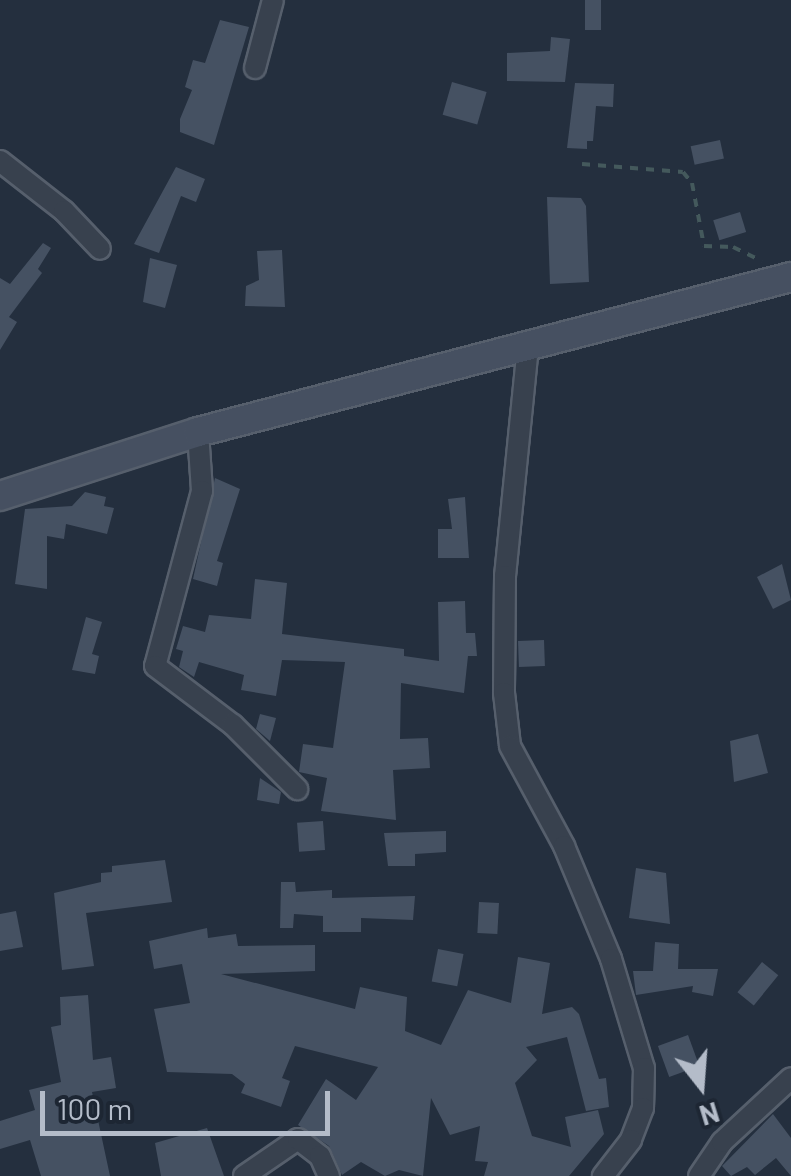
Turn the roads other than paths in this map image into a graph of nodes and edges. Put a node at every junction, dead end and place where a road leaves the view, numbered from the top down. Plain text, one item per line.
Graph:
1 (273, 0) edge
2 (255, 68) dead end
3 (0, 161) edge
4 (100, 249) dead end
5 (781, 280) edge
6 (528, 346) junction
7 (198, 432) junction
8 (0, 496) edge
9 (298, 789) dead end
10 (791, 1078) edge
11 (244, 1176) edge
12 (329, 1176) edge
13 (603, 1176) edge
14 (699, 1176) edge

1 - 2 street
3 - 4 street
5 - 6 street
6 - 7 street
6 - 13 street
7 - 8 street
7 - 9 street
10 - 14 street
11 - 12 street

